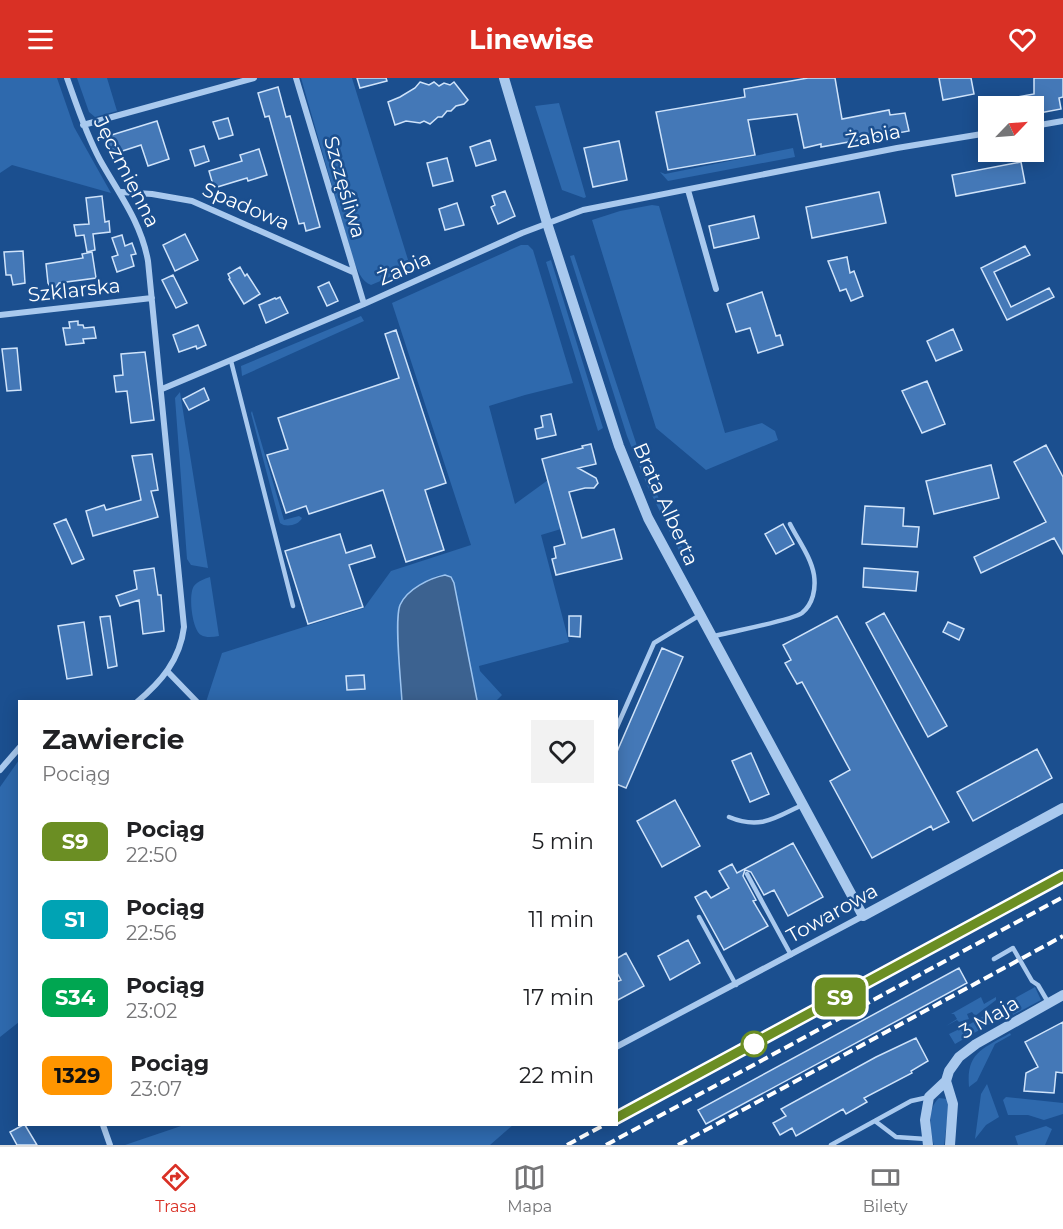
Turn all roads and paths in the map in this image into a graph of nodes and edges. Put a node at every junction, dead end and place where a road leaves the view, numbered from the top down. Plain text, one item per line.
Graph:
1 (67, 78) edge
2 (254, 78) edge
3 (296, 78) edge
4 (504, 78) edge
5 (1063, 121) edge
6 (1044, 124) edge
7 (83, 125) junction
8 (978, 135) edge
9 (688, 190) junction
10 (121, 192) junction
11 (547, 223) junction
12 (353, 272) junction
13 (716, 289) dead end
14 (152, 298) junction
15 (364, 304) junction
16 (0, 315) edge
17 (231, 360) junction
18 (162, 389) junction
19 (790, 524) dead end
20 (293, 606) dead end
21 (700, 615) junction
22 (711, 637) junction
23 (168, 672) junction
24 (139, 700) edge
25 (195, 700) edge
26 (618, 724) edge
27 (18, 749) edge
28 (0, 770) edge
29 (802, 805) junction
30 (1063, 808) edge
31 (729, 817) dead end
32 (747, 874) dead end
33 (863, 916) junction
34 (699, 918) dead end
35 (791, 955) junction
36 (994, 959) dead end
37 (736, 985) junction
38 (1063, 995) edge
39 (1049, 1003) junction
40 (618, 1046) edge
41 (946, 1081) junction
42 (929, 1097) junction
43 (875, 1120) junction
44 (103, 1126) edge
45 (927, 1142) edge
46 (110, 1145) edge
47 (831, 1145) edge
48 (950, 1145) edge

1 - 7 street, Jęczmienna
2 - 7 street
3 - 12 street, Szczęśliwa
4 - 11 street, Brata Alberta
5 - 6 street
7 - 10 street, Jęczmienna
8 - 9 street, Żabia
9 - 11 street, Żabia
9 - 13 street
10 - 12 street, Spadowa
10 - 14 street, Jęczmienna
11 - 15 street, Żabia
11 - 21 street, Brata Alberta
12 - 15 street, Szczęśliwa
14 - 16 street, Szklarska
14 - 18 street, Jęczmienna
15 - 17 street, Żabia
17 - 18 street, Żabia
17 - 20 lane
18 - 23 street
19 - 22 lane
21 - 22 street, Brata Alberta
21 - 26 lane
22 - 29 street, Brata Alberta
23 - 24 street
23 - 25 street
27 - 28 street
29 - 31 lane
29 - 33 street, Brata Alberta
30 - 33 street, Towarowa
32 - 35 lane
33 - 35 street, Towarowa
34 - 37 lane
35 - 37 street, Towarowa
36 - 39 lane
37 - 40 street, Towarowa
38 - 39 street, 3 Maja
39 - 41 street, 3 Maja
41 - 42 street, 3 Maja
41 - 48 street
42 - 43 lane
42 - 45 street
43 - 45 lane
43 - 47 lane
44 - 46 street

